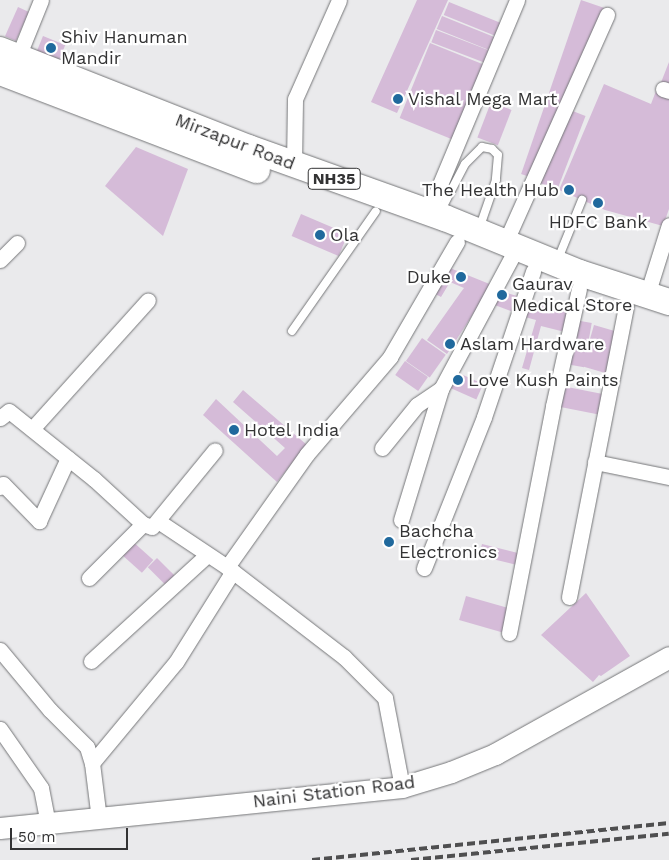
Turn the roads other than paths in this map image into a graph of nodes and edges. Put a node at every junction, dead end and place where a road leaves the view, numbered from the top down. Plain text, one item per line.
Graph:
1 (41, 0) edge
2 (339, 0) edge
3 (517, 0) edge
4 (607, 15) dead end
5 (6, 59) edge
6 (294, 164) junction
7 (582, 200) dead end
8 (376, 211) junction
9 (433, 214) junction
10 (669, 225) edge
11 (467, 237) junction
12 (17, 244) dead end
13 (524, 257) junction
14 (0, 260) edge
15 (579, 288) junction
16 (148, 300) dead end
17 (647, 301) edge
18 (669, 320) edge
19 (292, 331) dead end
20 (441, 389) junction
21 (0, 418) edge
22 (32, 429) junction
23 (382, 448) dead end
24 (214, 450) dead end
25 (68, 458) junction
26 (595, 462) junction
27 (669, 477) edge
28 (0, 487) edge
29 (401, 520) dead end
30 (150, 523) junction
31 (207, 555) junction
32 (424, 568) dead end
33 (230, 569) junction
34 (89, 578) dead end
35 (569, 597) dead end
36 (509, 633) dead end
37 (0, 650) edge
38 (669, 657) edge
39 (91, 661) dead end
40 (0, 730) edge
41 (92, 764) junction
42 (402, 787) junction
43 (99, 818) junction
44 (48, 824) junction
45 (0, 828) edge

1 - 5 street
2 - 6 street
3 - 9 street
4 - 13 street
5 - 6 highway, Mirzapur Road / NH35
5 - 8 highway, Mirzapur Road / NH35
6 - 9 highway, Mirzapur Road / NH35
7 - 13 lane
8 - 11 highway, Mirzapur Road / NH35
8 - 19 lane
9 - 11 highway, Mirzapur Road / NH35
9 - 11 lane
10 - 17 street
11 - 13 highway, Mirzapur Road / NH35
11 - 33 street
12 - 14 street
13 - 15 highway, Mirzapur Road / NH35
13 - 17 highway, Mirzapur Road / NH35
13 - 20 street
13 - 32 street
15 - 17 highway, Mirzapur Road / NH35
15 - 36 street
16 - 22 street
17 - 18 highway, Mirzapur Road / NH35
17 - 26 street
20 - 23 street
20 - 29 street
21 - 22 street
22 - 25 street
24 - 30 street
25 - 28 street
25 - 30 street
26 - 27 street
26 - 35 street
30 - 31 street
30 - 34 street
31 - 33 street
31 - 39 street
33 - 41 street
33 - 42 street
37 - 41 street
38 - 42 street, Naini Station Road
40 - 44 street
41 - 43 street
42 - 43 street, Naini Station Road
43 - 44 street, Naini Station Road
44 - 45 street, Naini Station Road

